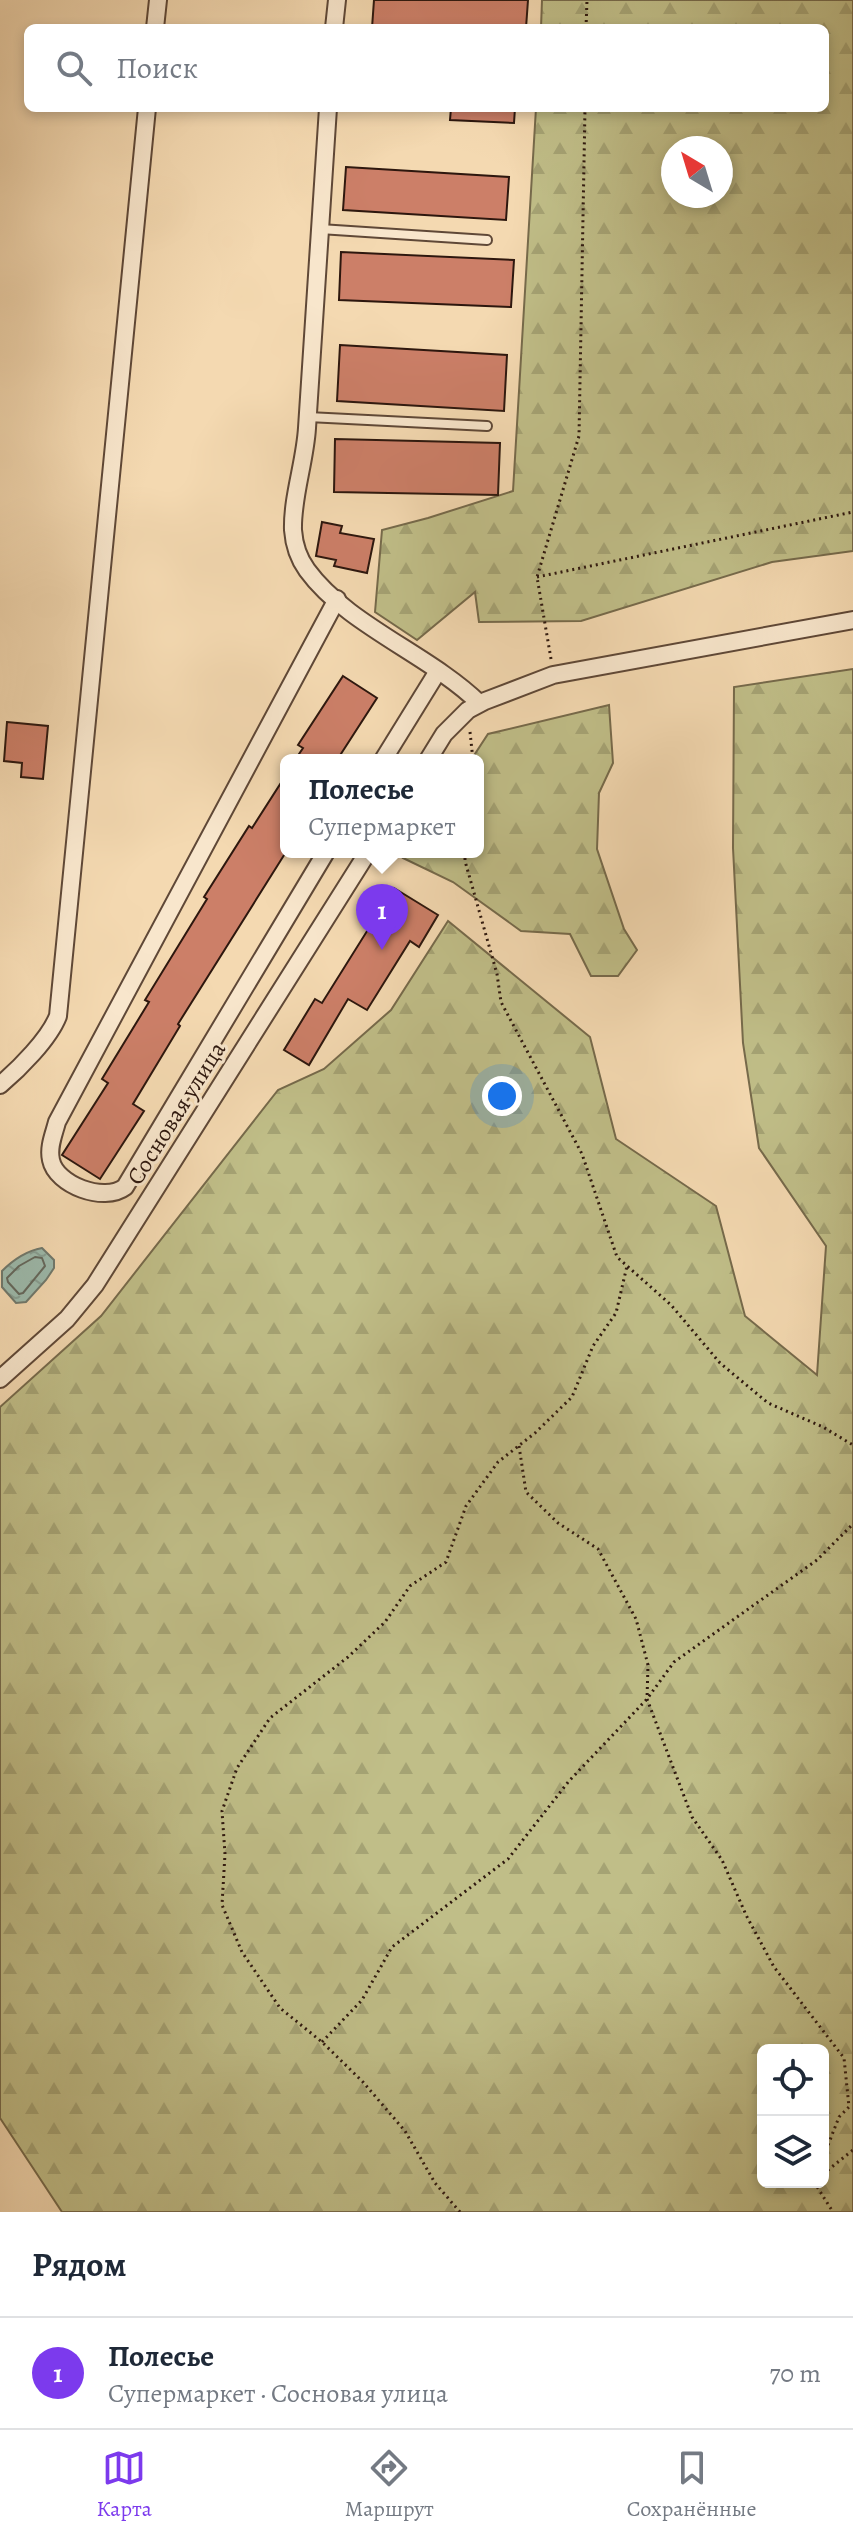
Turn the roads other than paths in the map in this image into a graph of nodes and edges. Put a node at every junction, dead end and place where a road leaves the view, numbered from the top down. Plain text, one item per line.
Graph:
1 (158, 0) edge
2 (337, 0) edge
3 (155, 24) edge
4 (334, 24) edge
5 (147, 112) edge
6 (328, 112) edge
7 (320, 229) junction
8 (487, 240) dead end
9 (308, 417) junction
10 (487, 426) dead end
11 (337, 599) junction
12 (853, 620) edge
13 (438, 671) junction
14 (477, 705) junction
15 (387, 754) edge
16 (432, 754) edge
17 (322, 858) edge
18 (364, 858) edge
19 (0, 1085) edge
20 (0, 1379) edge

1 - 3 street
2 - 4 street
5 - 19 street
6 - 7 street
7 - 8 lane
7 - 9 street
9 - 10 lane
9 - 11 street
11 - 13 street
11 - 17 street
12 - 14 street
13 - 14 street
13 - 15 street
14 - 16 street
18 - 20 street, Сосновая улица

